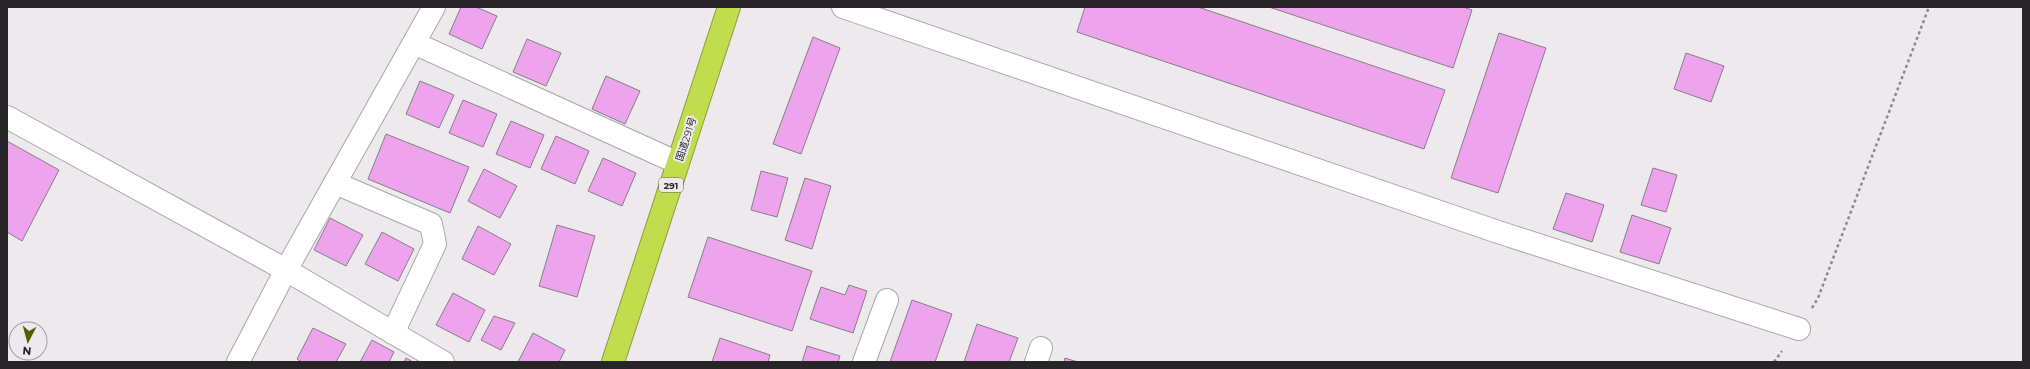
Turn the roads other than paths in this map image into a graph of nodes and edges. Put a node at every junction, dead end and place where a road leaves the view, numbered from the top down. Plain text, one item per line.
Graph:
1 (434, 7) edge
2 (729, 7) edge
3 (843, 7) edge
4 (414, 43) junction
5 (7, 117) edge
6 (678, 163) junction
7 (335, 183) junction
8 (286, 270) junction
9 (887, 300) dead end
10 (1799, 329) road end
11 (393, 333) junction
12 (238, 362) edge
13 (443, 362) edge
14 (613, 362) edge
15 (864, 362) edge

1 - 4 street
2 - 6 highway, 国道291号 / 291
3 - 10 street
4 - 6 street
4 - 7 street
5 - 8 street
6 - 14 highway, 国道291号 / 291
7 - 8 street
7 - 11 street
8 - 11 street
8 - 12 street
9 - 15 street
11 - 13 street

